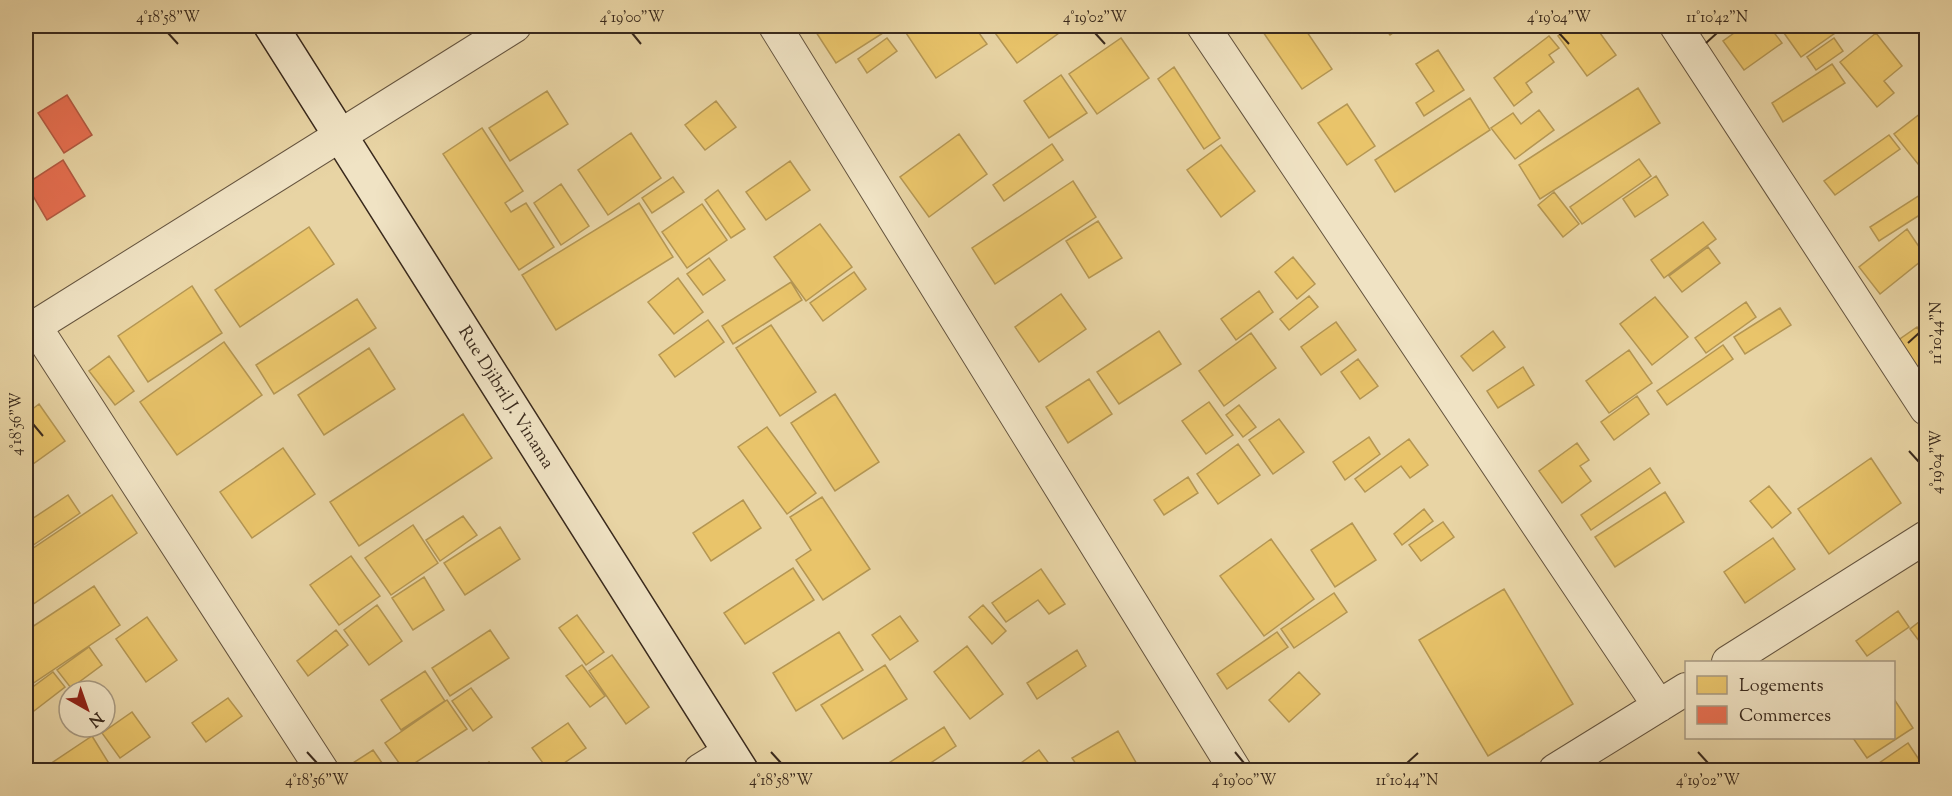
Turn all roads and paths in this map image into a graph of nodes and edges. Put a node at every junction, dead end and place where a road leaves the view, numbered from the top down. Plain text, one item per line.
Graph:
1 (271, 26) edge
2 (515, 26) edge
3 (775, 26) edge
4 (1203, 26) edge
5 (1676, 26) edge
6 (339, 136) junction
7 (31, 329) edge
8 (1926, 409) edge
9 (1926, 537) edge
10 (1731, 661) edge
11 (1685, 690) edge
12 (1659, 706) junction
13 (735, 761) edge
14 (322, 771) edge
15 (700, 771) edge
16 (1235, 771) edge
17 (1555, 771) edge

1 - 6 street, Rue Djibril J. Vinama
2 - 6 street
3 - 16 street
4 - 12 street
5 - 8 street
6 - 7 street
6 - 13 street, Rue Djibril J. Vinama
7 - 14 street
9 - 10 street
11 - 12 street
12 - 17 street
13 - 15 street

